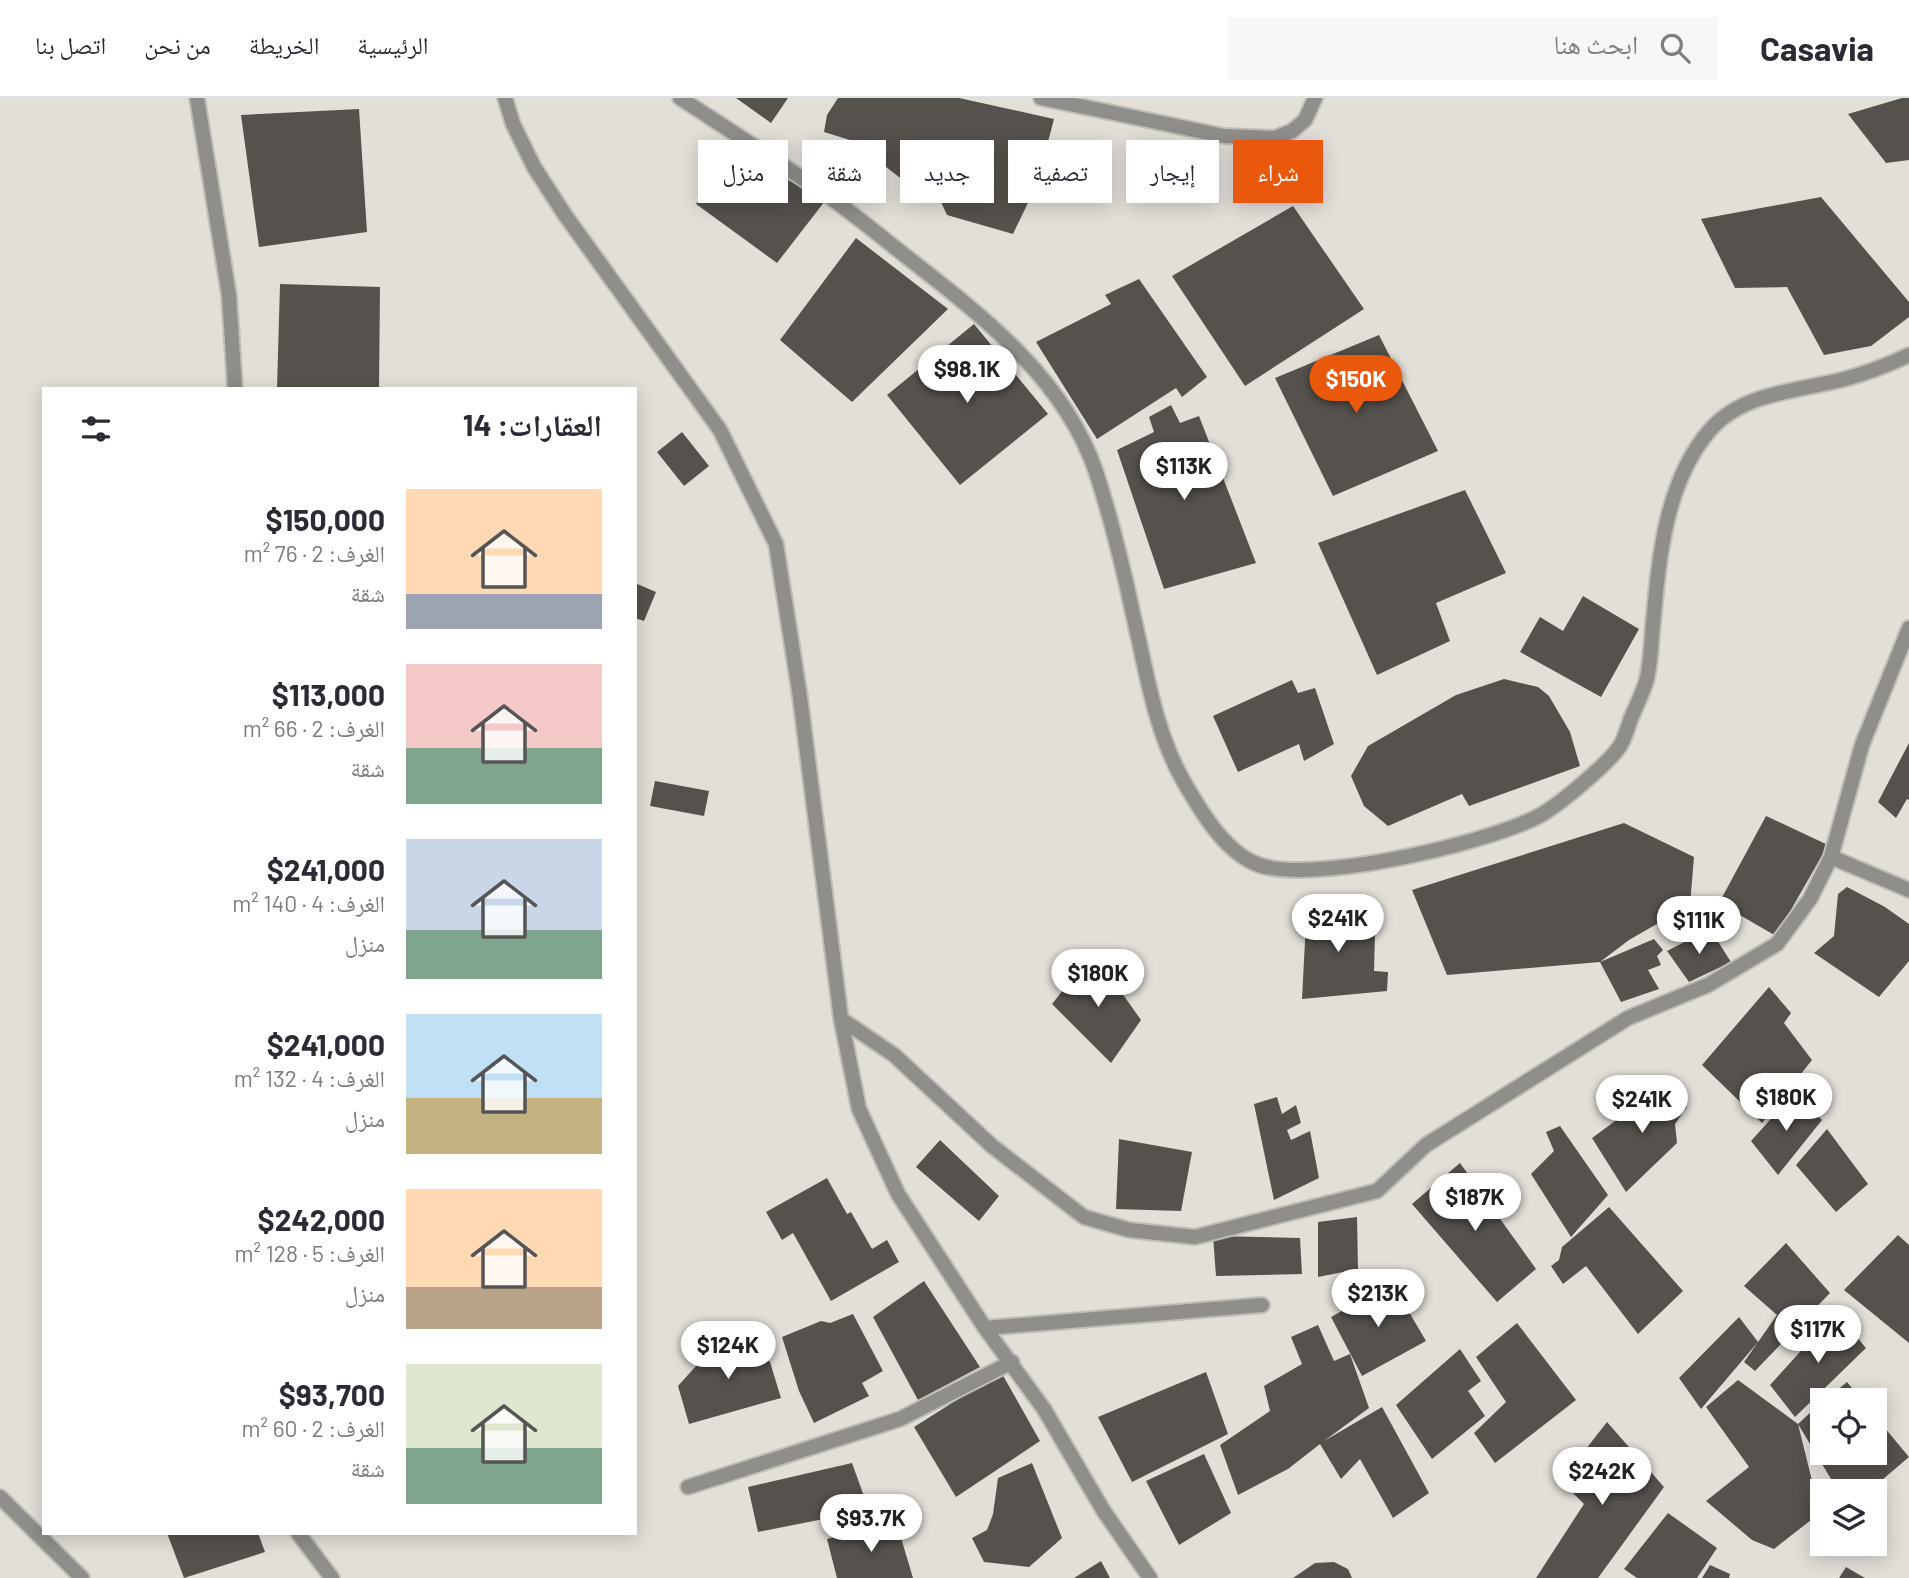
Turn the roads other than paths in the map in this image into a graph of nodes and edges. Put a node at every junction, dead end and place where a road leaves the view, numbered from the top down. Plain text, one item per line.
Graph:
1 (197, 98) edge
2 (505, 98) edge
3 (680, 98) edge
4 (1041, 98) edge
5 (1315, 98) edge
6 (1909, 355) edge
7 (235, 387) edge
8 (1909, 628) edge
9 (1831, 857) junction
10 (1909, 890) edge
11 (841, 1019) junction
12 (1262, 1305) dead end
13 (985, 1328) junction
14 (1012, 1362) junction
15 (688, 1487) dead end
16 (0, 1497) edge
17 (300, 1535) edge
18 (82, 1578) edge
19 (332, 1578) edge
20 (1150, 1578) edge

1 - 7 street
2 - 11 street
3 - 6 street
4 - 5 street
8 - 9 street
9 - 10 street
9 - 11 street
11 - 13 street
12 - 13 street
13 - 14 street
14 - 15 street
14 - 20 street
16 - 18 street
17 - 19 street

